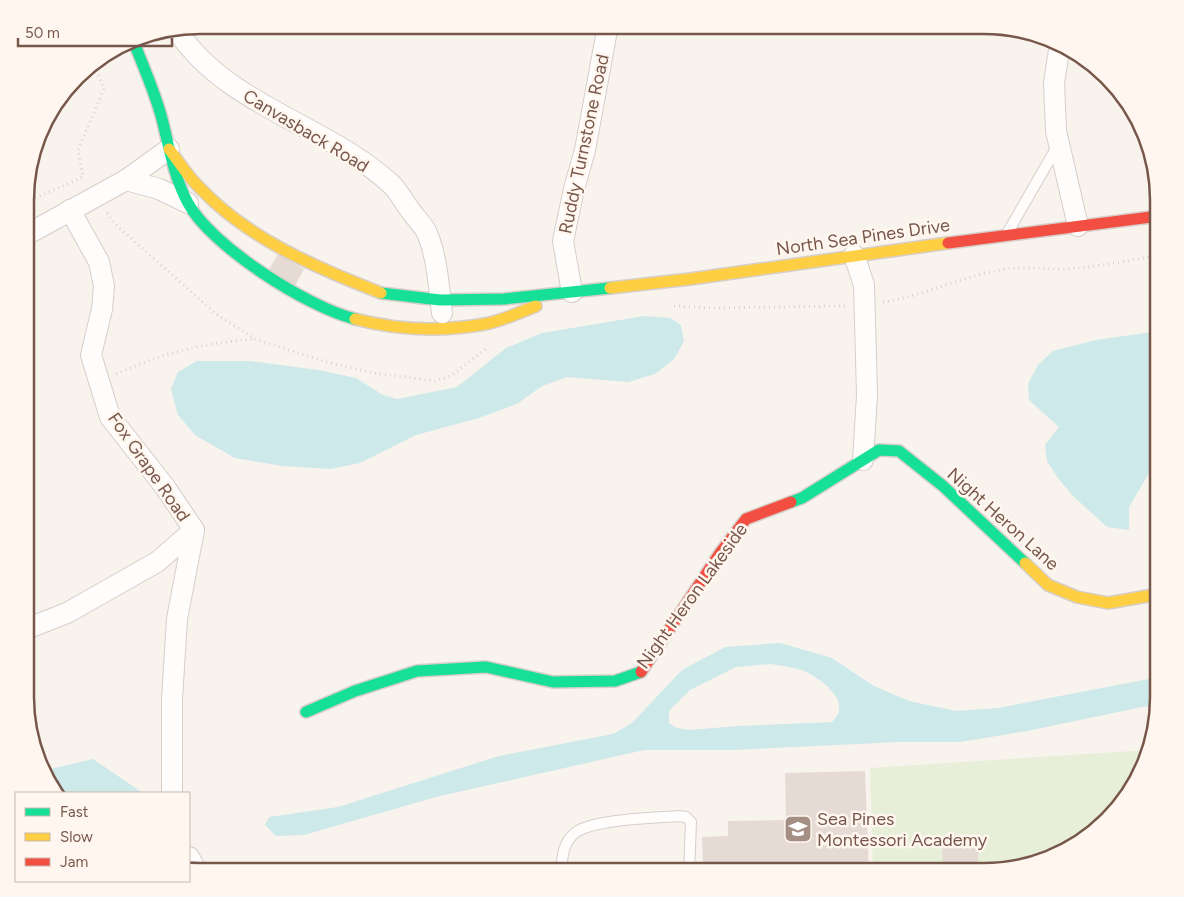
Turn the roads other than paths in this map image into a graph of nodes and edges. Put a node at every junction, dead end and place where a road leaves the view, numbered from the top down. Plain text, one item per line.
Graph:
1 (607, 34) edge
2 (181, 35) edge
3 (135, 46) edge
4 (1059, 52) edge
5 (1059, 144) junction
6 (169, 149) junction
7 (126, 180) junction
8 (188, 203) junction
9 (70, 210) junction
10 (1150, 217) edge
11 (1078, 226) junction
12 (34, 230) edge
13 (1006, 236) junction
14 (854, 255) junction
15 (572, 292) junction
16 (440, 300) junction
17 (443, 328) junction
18 (863, 460) junction
19 (194, 530) junction
20 (1150, 596) edge
21 (34, 626) edge
22 (306, 712) dead end
23 (172, 792) edge
24 (562, 863) edge
25 (689, 863) edge

1 - 15 street, Ruddy Turnstone Road
2 - 16 street, Canvasback Road
3 - 6 street
4 - 5 street
5 - 11 street
5 - 13 lane
6 - 7 street
6 - 8 street, North Sea Pines Drive
6 - 16 street, North Sea Pines Drive
7 - 8 street
7 - 9 street
8 - 17 street, North Sea Pines Drive
9 - 12 street
9 - 19 street, Fox Grape Road
10 - 11 street, North Sea Pines Drive
11 - 13 street, North Sea Pines Drive
13 - 14 street, North Sea Pines Drive
14 - 15 street, North Sea Pines Drive
14 - 18 street
15 - 16 street, North Sea Pines Drive
15 - 17 street, North Sea Pines Drive
16 - 17 street, Canvasback Road
18 - 20 street, Night Heron Lane
18 - 22 street, Night Heron Lakeside
19 - 21 street
19 - 23 street, Fox Grape Road
24 - 25 lane

